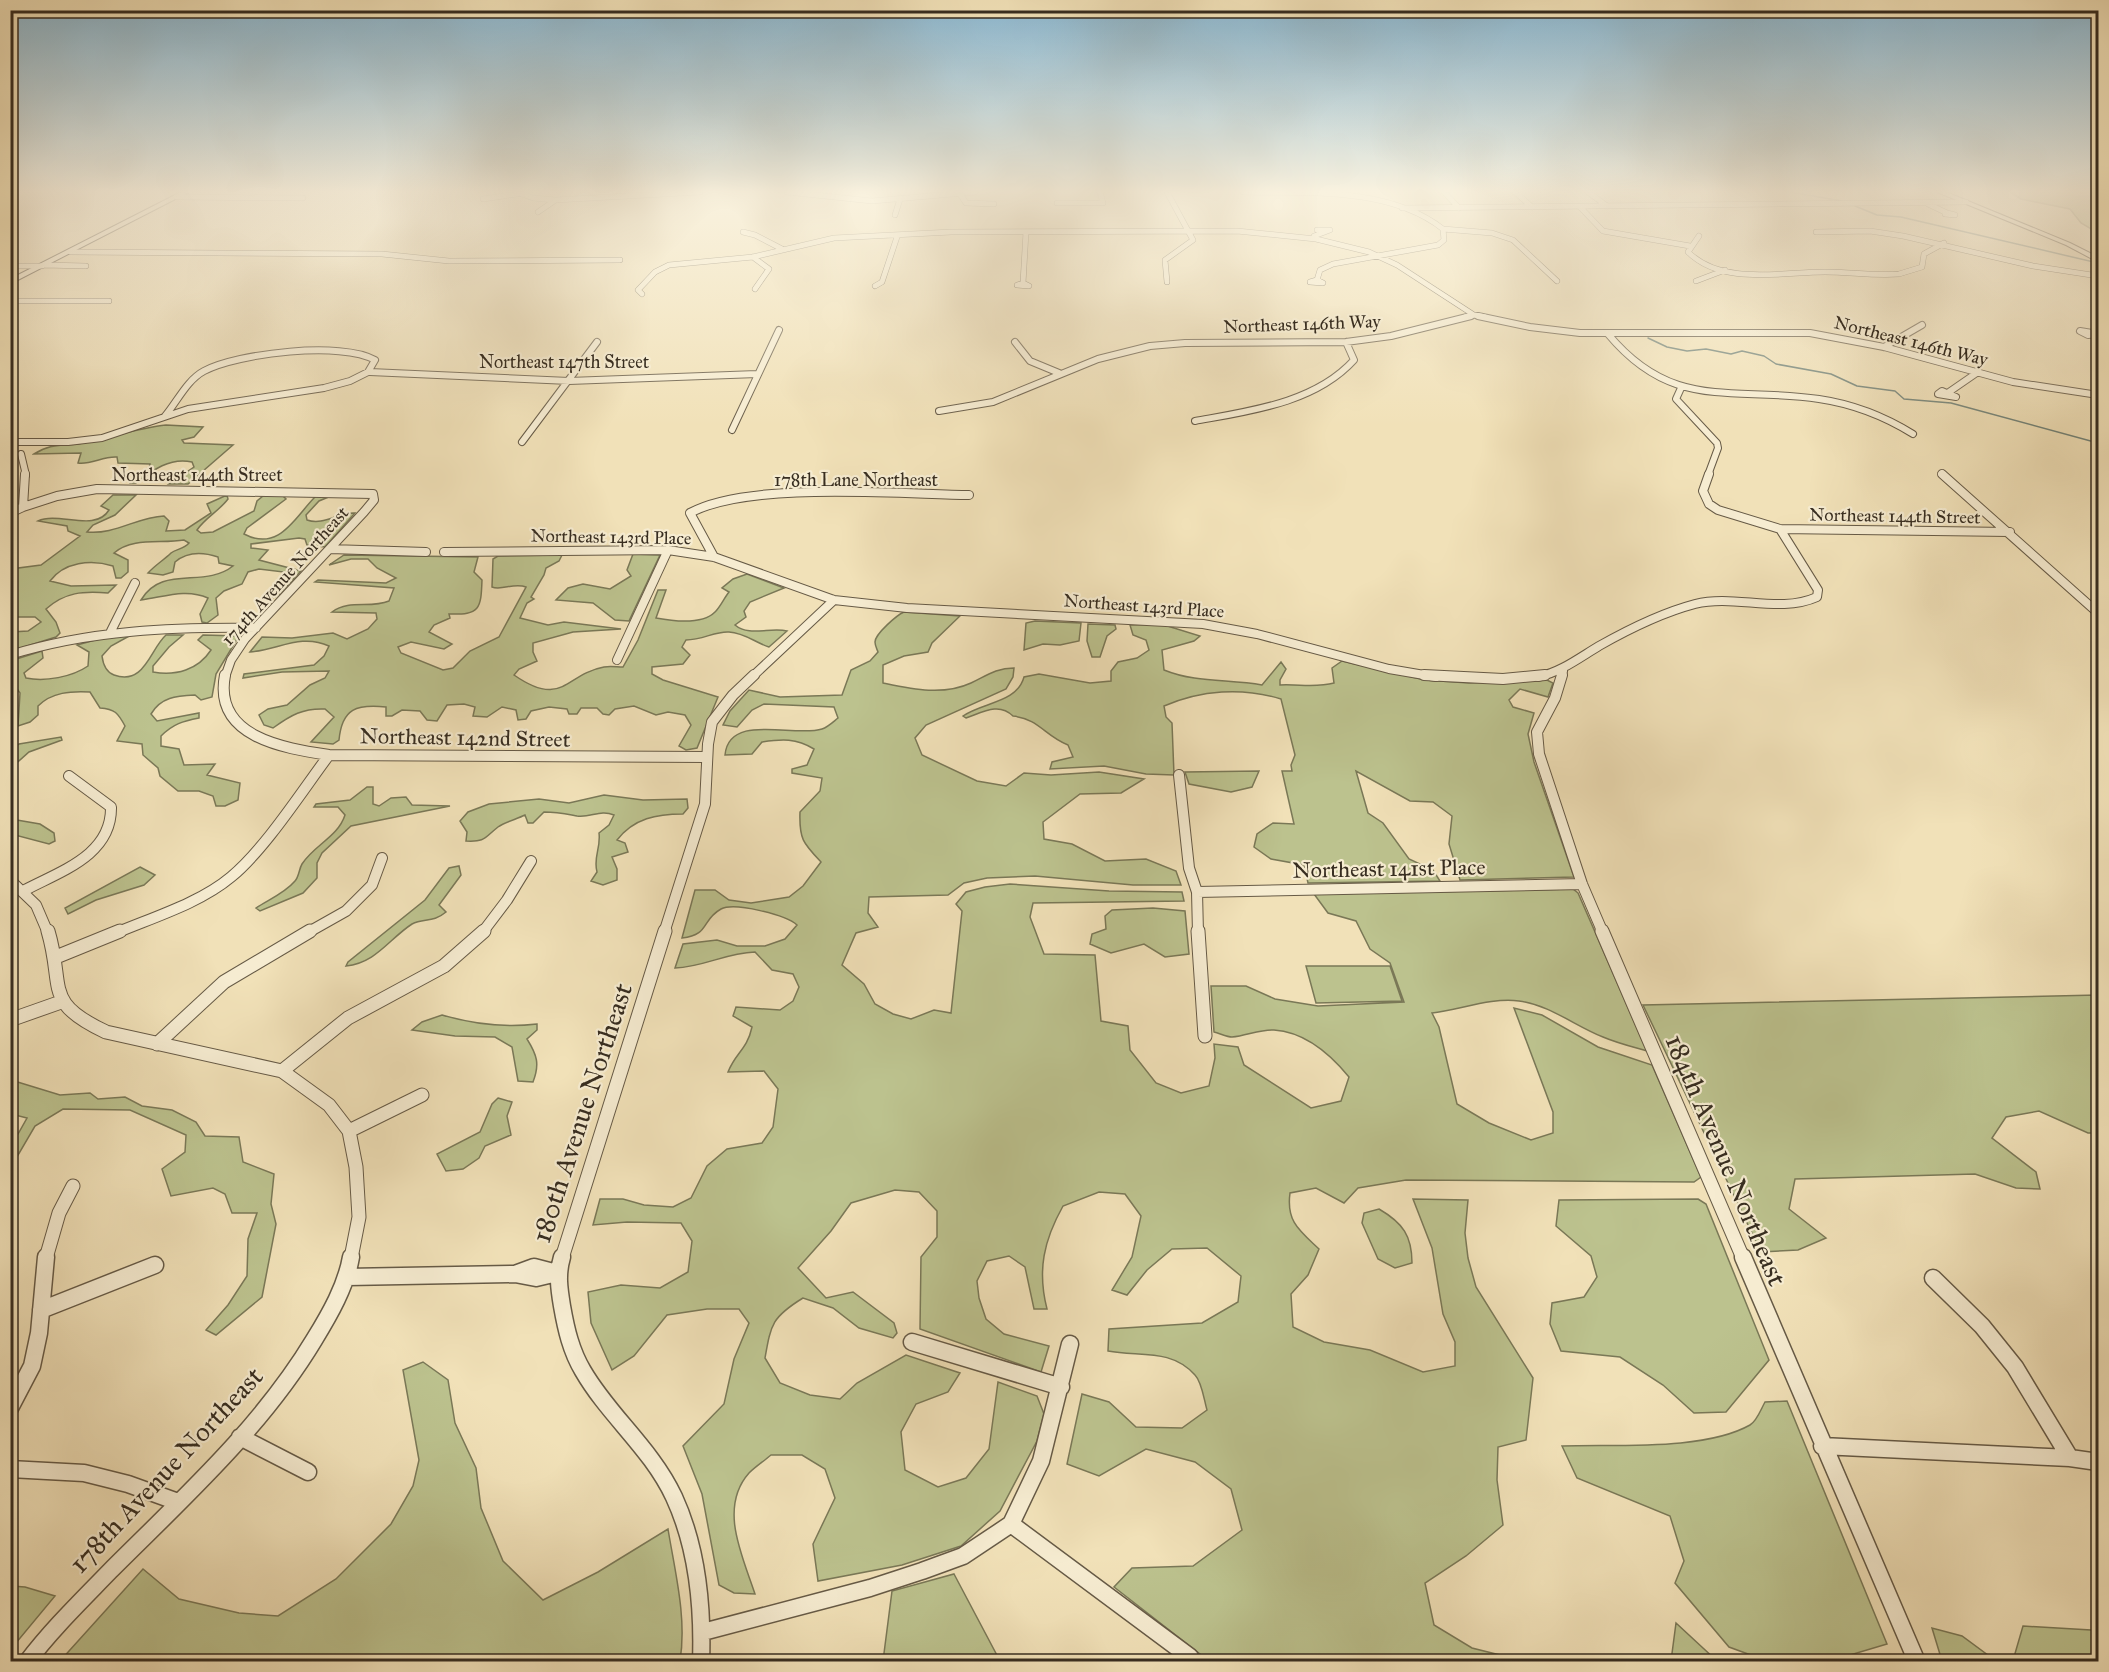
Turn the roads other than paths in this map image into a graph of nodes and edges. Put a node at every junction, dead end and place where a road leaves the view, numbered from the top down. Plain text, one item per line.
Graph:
1 (35, 270) edge
2 (655, 270) edge
3 (769, 270) edge
4 (886, 270) edge
5 (1024, 270) edge
6 (1166, 270) edge
7 (1320, 270) edge
8 (1407, 270) edge
9 (1545, 270) edge
10 (1726, 270) joint
11 (1907, 270) edge
12 (2057, 270) edge
13 (2098, 276) edge
14 (1317, 280) dead end
15 (1557, 281) dead end
16 (1696, 281) dead end
17 (10, 282) edge
18 (1167, 282) dead end
19 (1023, 283) dead end
20 (875, 286) dead end
21 (755, 289) dead end
22 (642, 294) dead end
23 (10, 301) edge
24 (109, 302) dead end
25 (1474, 315) junction
26 (1922, 325) dead end
27 (778, 330) dead end
28 (1608, 334) junction
29 (2091, 336) dead end
30 (597, 342) dead end
31 (1015, 342) dead end
32 (1346, 342) junction
33 (2098, 343) edge
34 (1884, 347) junction
35 (370, 372) junction
36 (1978, 372) junction
37 (1059, 373) junction
38 (757, 374) junction
39 (569, 381) junction
40 (1681, 388) junction
41 (1949, 392) dead end
42 (2098, 395) edge
43 (939, 411) dead end
44 (165, 416) junction
45 (1195, 421) dead end
46 (732, 430) dead end
47 (1913, 434) dead end
48 (10, 442) edge
49 (522, 442) dead end
50 (21, 454) dead end
51 (1942, 474) dead end
52 (373, 494) joint
53 (969, 495) dead end
54 (23, 507) junction
55 (10, 513) edge
56 (1780, 529) junction
57 (2010, 532) junction
58 (330, 549) junction
59 (668, 550) junction
60 (426, 552) dead end
61 (444, 552) dead end
62 (714, 557) junction
63 (135, 583) dead end
64 (834, 600) junction
65 (2098, 612) edge
66 (256, 628) junction
67 (111, 631) junction
68 (10, 655) edge
69 (617, 660) dead end
70 (1563, 671) junction
71 (232, 717) joint
72 (329, 755) junction
73 (707, 757) junction
74 (1179, 775) dead end
75 (69, 776) dead end
76 (382, 858) dead end
77 (531, 861) dead end
78 (10, 880) edge
79 (1582, 884) junction
80 (25, 890) junction
81 (1197, 892) junction
82 (56, 957) junction
83 (61, 1002) junction
84 (10, 1020) edge
85 (1205, 1035) dead end
86 (157, 1044) junction
87 (282, 1071) junction
88 (422, 1095) dead end
89 (349, 1131) junction
90 (74, 1186) dead end
91 (155, 1265) dead end
92 (557, 1273) junction
93 (347, 1277) junction
94 (1933, 1278) dead end
95 (41, 1310) junction
96 (912, 1342) dead end
97 (1070, 1344) dead end
98 (1061, 1387) junction
99 (10, 1408) edge
100 (240, 1437) junction
101 (1822, 1446) junction
102 (2070, 1458) junction
103 (2098, 1462) edge
104 (10, 1469) edge
105 (308, 1472) dead end
106 (178, 1502) junction
107 (1011, 1524) junction
108 (703, 1632) junction
109 (1190, 1657) dead end
110 (27, 1662) edge
111 (700, 1662) edge
112 (1917, 1662) edge

1 - 17 street
2 - 22 street
3 - 21 street
4 - 20 street
5 - 19 street
6 - 18 street
7 - 14 street
8 - 25 street
9 - 15 street
10 - 11 street
10 - 16 street
12 - 13 street
23 - 24 street
25 - 28 street, Northeast 146th Way
25 - 32 street, Northeast 146th Way
26 - 34 street
27 - 38 street
28 - 34 street, Northeast 146th Way
28 - 40 street
29 - 33 street
30 - 39 street
31 - 37 street
32 - 37 street, Northeast 146th Way
32 - 45 street
34 - 36 street, Northeast 146th Way
35 - 39 street, Northeast 147th Street
35 - 44 street
35 - 44 street
36 - 41 street
36 - 42 street, Northeast 146th Way
37 - 43 street, Northeast 146th Way
38 - 39 street, Northeast 147th Street
38 - 46 street
39 - 49 street
40 - 47 street
40 - 56 street, Northeast 144th Street
44 - 48 street
50 - 54 street
51 - 57 street
52 - 54 street, Northeast 144th Street
52 - 58 street, 174th Avenue Northeast
53 - 62 street, 178th Lane Northeast
54 - 55 street, Northeast 144th Street
56 - 57 street, Northeast 144th Street
56 - 70 street, Northeast 143rd Place
57 - 65 street
58 - 60 street
58 - 66 street, 174th Avenue Northeast
59 - 61 street, Northeast 143rd Place
59 - 62 street, Northeast 143rd Place
59 - 69 street
62 - 64 street, Northeast 143rd Place
63 - 67 street
64 - 70 street, Northeast 143rd Place
64 - 73 street, 180th Avenue Northeast
66 - 67 street
66 - 71 street, 174th Avenue Northeast
67 - 68 street
70 - 79 street, 184th Avenue Northeast
71 - 72 street, Northeast 142nd Street
72 - 73 street, Northeast 142nd Street
72 - 82 street
73 - 92 street, 180th Avenue Northeast
74 - 81 street
75 - 80 street
76 - 86 street
77 - 87 street
78 - 80 street
79 - 81 street, Northeast 141st Place
79 - 101 street, 184th Avenue Northeast
80 - 82 street
81 - 85 street
82 - 83 street
83 - 84 street
83 - 86 street
86 - 87 street
87 - 89 street
88 - 89 street
89 - 93 street, 178th Avenue Northeast
90 - 95 street
91 - 95 street
92 - 93 street
92 - 108 street, 180th Avenue Northeast
93 - 100 street, 178th Avenue Northeast
94 - 102 street
95 - 99 street
96 - 98 street
97 - 98 street
98 - 107 street
100 - 105 street
100 - 106 street, 178th Avenue Northeast
101 - 102 street
101 - 112 street, 184th Avenue Northeast
102 - 103 street
104 - 106 street
106 - 110 street, 178th Avenue Northeast
107 - 108 street
107 - 109 street
108 - 111 street, 180th Avenue Northeast

